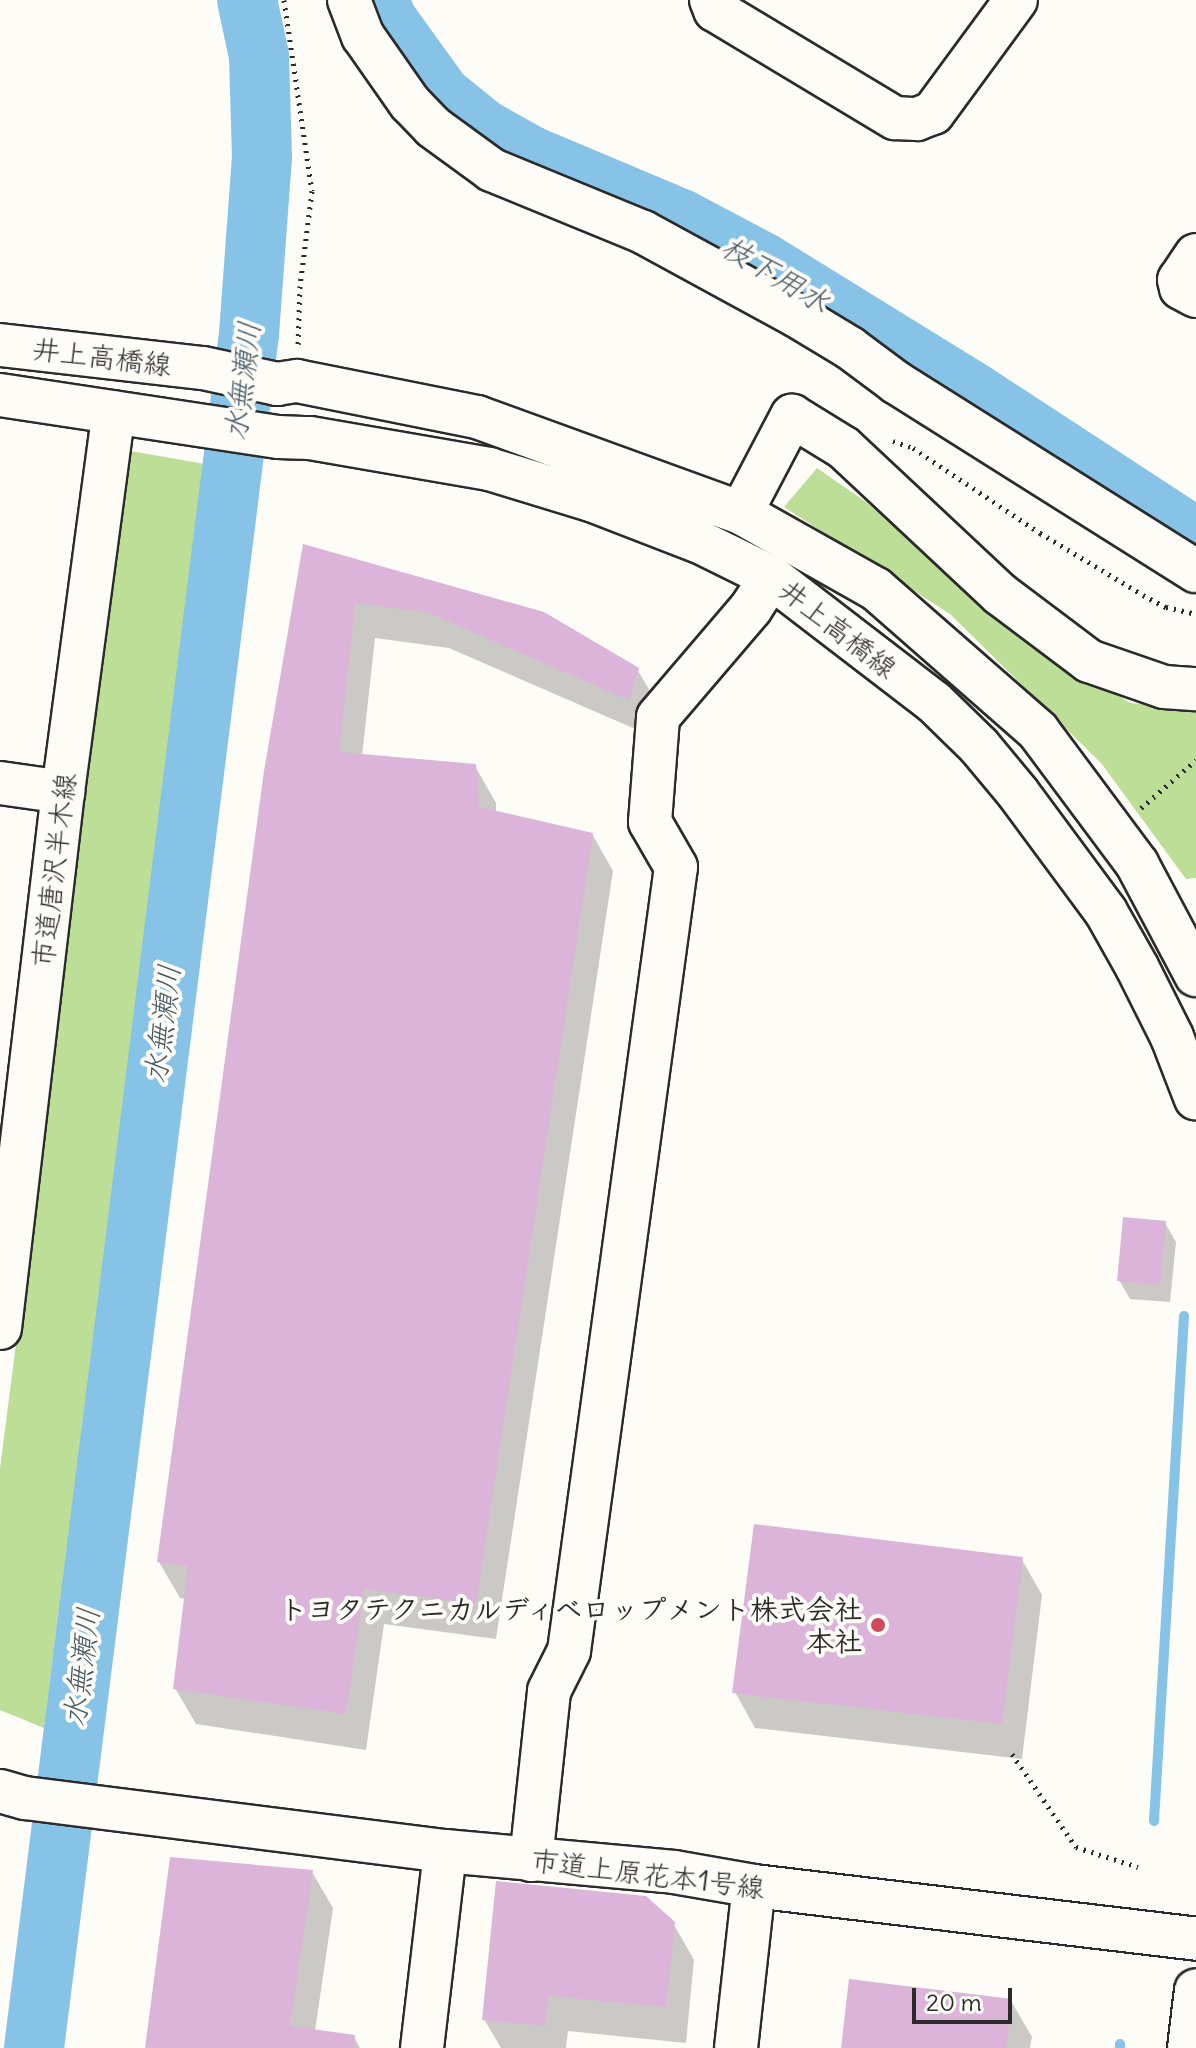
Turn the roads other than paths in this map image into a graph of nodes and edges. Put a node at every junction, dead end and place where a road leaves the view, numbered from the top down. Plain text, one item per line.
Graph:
1 (349, 0) edge
2 (711, 0) edge
3 (1016, 0) edge
4 (1196, 255) edge
5 (1196, 296) edge
6 (0, 345) edge
7 (0, 395) edge
8 (114, 412) junction
9 (741, 513) junction
10 (1196, 571) edge
11 (771, 577) junction
12 (1196, 689) edge
13 (0, 783) edge
14 (63, 792) junction
15 (1196, 975) edge
16 (1196, 1099) edge
17 (13, 1100) edge
18 (0, 1328) edge
19 (13, 1794) edge
20 (445, 1851) junction
21 (531, 1860) junction
22 (754, 1886) junction
23 (1196, 1939) edge
24 (1196, 1990) edge
25 (422, 2048) edge
26 (736, 2048) edge
27 (1189, 2048) edge

1 - 10 street
2 - 3 street
4 - 5 street
6 - 9 street, 井上高橋線
7 - 8 street, 井上高橋線
8 - 11 street, 井上高橋線
8 - 14 street, 市道唐沢半木線
9 - 12 street
9 - 15 street, 井上高橋線
11 - 16 street, 井上高橋線
11 - 21 street
13 - 14 street
14 - 17 street, 市道唐沢半木線
17 - 18 street, 市道唐沢半木線
19 - 20 street, 市道上原花本1号線
20 - 21 street, 市道上原花本1号線
20 - 25 street
21 - 22 street, 市道上原花本1号線
22 - 23 street, 市道上原花本1号線
22 - 26 street
24 - 27 street

